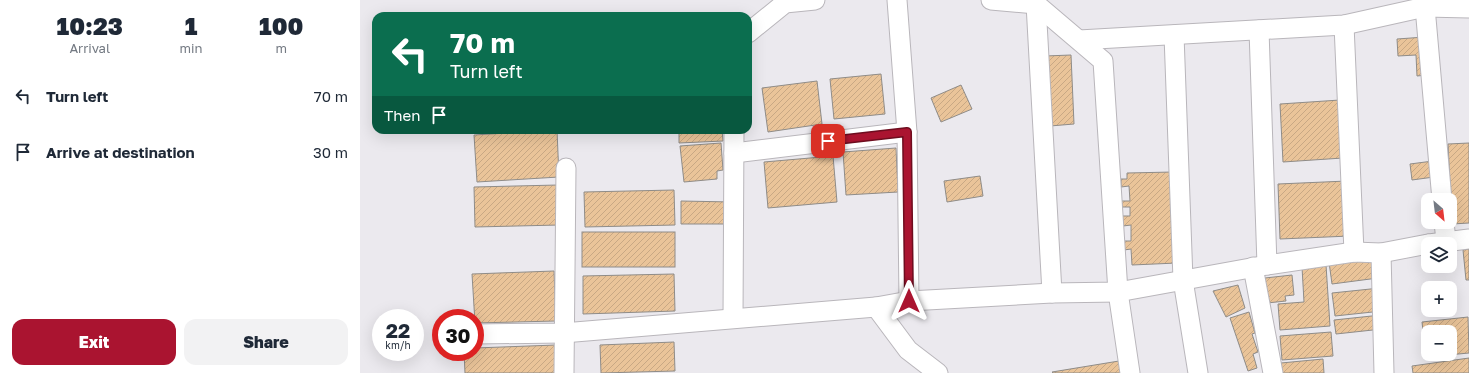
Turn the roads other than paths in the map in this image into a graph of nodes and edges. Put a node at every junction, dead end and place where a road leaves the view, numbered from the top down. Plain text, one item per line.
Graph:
1 (815, 0) edge
2 (897, 0) edge
3 (991, 0) edge
4 (1036, 4) junction
5 (1425, 7) junction
6 (1469, 8) edge
7 (1344, 25) junction
8 (752, 30) edge
9 (1259, 30) junction
10 (1174, 35) junction
11 (1079, 40) junction
12 (907, 132) junction
13 (734, 134) edge
14 (734, 152) junction
15 (566, 168) dead end
16 (1441, 193) edge
17 (1469, 239) edge
18 (1457, 240) edge
19 (1421, 245) edge
20 (1354, 252) junction
21 (1381, 253) junction
22 (1260, 266) junction
23 (1183, 280) junction
24 (1118, 292) junction
25 (1052, 293) junction
26 (909, 301) junction
27 (876, 307) junction
28 (733, 318) junction
29 (563, 332) junction
30 (484, 334) edge
31 (564, 373) edge
32 (938, 373) edge
33 (1130, 373) edge
34 (1198, 373) edge
35 (1273, 373) edge
36 (1384, 373) edge

1 - 8 street
2 - 12 street
3 - 4 street
4 - 11 street
4 - 25 street
5 - 6 street
5 - 7 street
5 - 16 street
7 - 9 street
7 - 20 street
9 - 10 street
9 - 22 street
10 - 11 street
10 - 23 street
11 - 24 street
12 - 14 street
12 - 26 street
13 - 14 street
14 - 28 street
15 - 29 street
17 - 18 street
19 - 21 street
20 - 21 street
20 - 22 street
21 - 36 street
22 - 23 street
22 - 35 street
23 - 24 street
23 - 34 street
24 - 25 street
24 - 33 street
25 - 26 street
26 - 27 street
27 - 28 street
27 - 32 street
28 - 29 street
29 - 30 street
29 - 31 street

